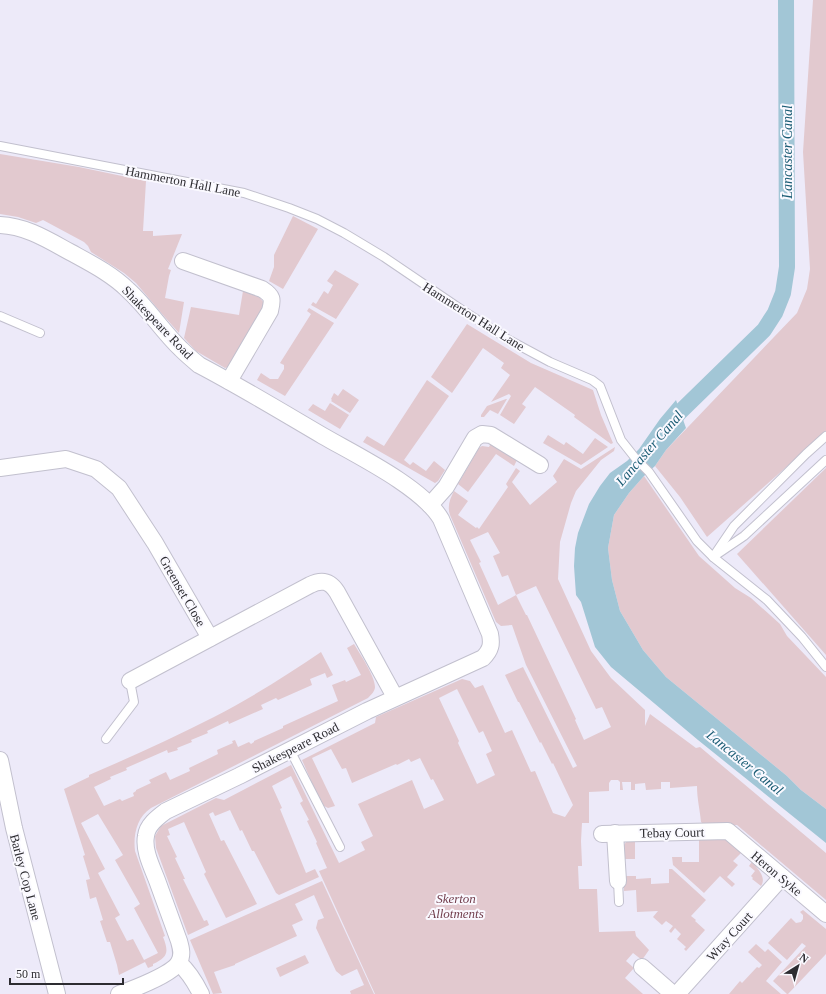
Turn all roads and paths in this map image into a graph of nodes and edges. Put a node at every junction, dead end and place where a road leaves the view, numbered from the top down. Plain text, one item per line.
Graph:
1 (0, 146) edge
2 (0, 225) edge
3 (183, 261) dead end
4 (0, 316) edge
5 (40, 333) dead end
6 (229, 381) junction
7 (826, 436) edge
8 (826, 460) edge
9 (540, 465) dead end
10 (0, 468) edge
11 (430, 505) junction
12 (712, 557) junction
13 (210, 638) junction
14 (826, 667) edge
15 (130, 682) joint
16 (395, 697) junction
17 (106, 739) dead end
18 (290, 750) junction
19 (0, 760) edge
20 (728, 831) joint
21 (340, 847) dead end
22 (782, 877) junction
23 (618, 882) joint
24 (619, 902) dead end
25 (826, 914) edge
26 (179, 963) junction
27 (642, 967) dead end
28 (57, 994) edge
29 (119, 994) edge
30 (201, 994) edge
31 (673, 994) edge
32 (677, 994) edge

1 - 12 lane, Hammerton Hall Lane
2 - 6 street, Shakespeare Road
3 - 6 street
4 - 5 lane
6 - 11 street, Shakespeare Road
7 - 12 lane
8 - 12 lane
9 - 11 street
10 - 13 street, Greenset Close
11 - 16 street, Shakespeare Road
12 - 14 lane, Hammerton Hall Lane
13 - 15 street
13 - 16 street, Greenset Close
15 - 17 lane
16 - 18 street, Shakespeare Road
18 - 21 lane
18 - 26 street, Shakespeare Road
19 - 28 street, Barley Cop Lane
20 - 22 street, Heron Syke
20 - 23 street, Tebay Court
22 - 25 street, Heron Syke
22 - 32 street, Wray Court
23 - 24 lane
26 - 29 street
26 - 30 street
27 - 31 street

